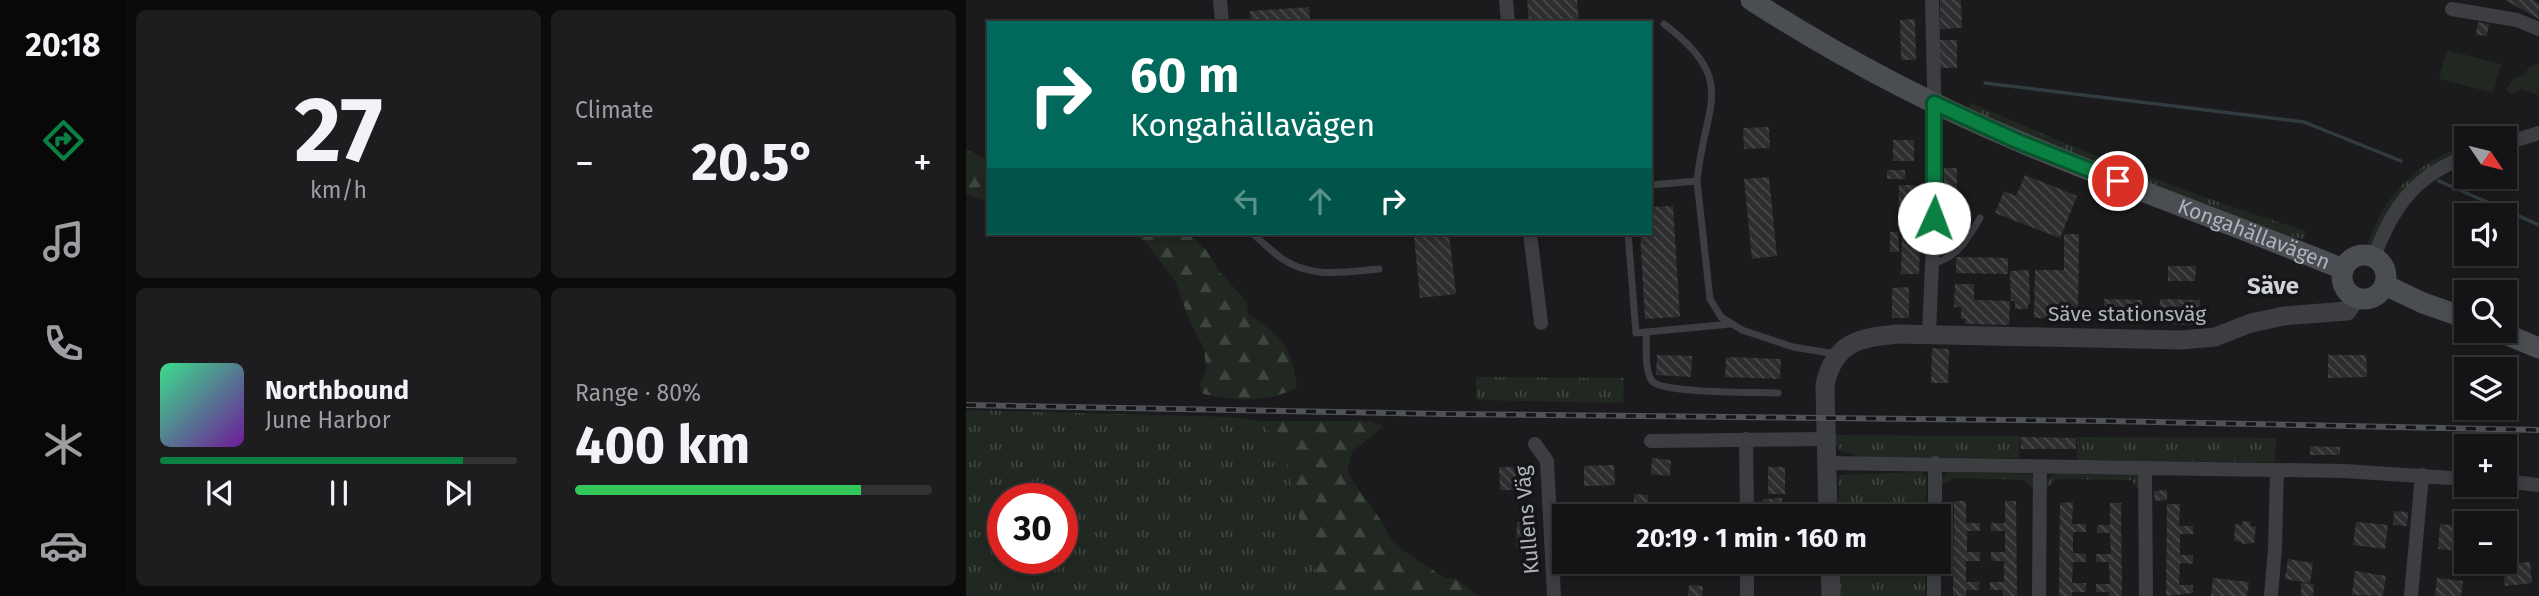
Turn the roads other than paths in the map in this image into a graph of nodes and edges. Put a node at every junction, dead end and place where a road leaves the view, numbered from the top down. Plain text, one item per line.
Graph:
1 (1220, 0) edge
2 (1506, 0) edge
3 (1751, 0) edge
4 (1932, 0) edge
5 (2486, 7) edge
6 (2452, 9) dead end
7 (1222, 21) edge
8 (1508, 21) edge
9 (1664, 24) dead end
10 (2539, 29) edge
11 (1934, 103) junction
12 (2539, 132) edge
13 (2517, 140) edge
14 (2454, 162) edge
15 (1697, 181) junction
16 (1652, 186) edge
17 (1980, 218) dead end
18 (1253, 235) edge
19 (1530, 235) edge
20 (1628, 235) edge
21 (2374, 257) junction
22 (1932, 263) junction
23 (1379, 269) dead end
24 (2343, 269) junction
25 (2385, 285) junction
26 (2356, 298) junction
27 (2454, 314) edge
28 (1541, 323) dead end
29 (1732, 324) junction
30 (1646, 332) junction
31 (1928, 334) junction
32 (2517, 339) edge
33 (2539, 348) edge
34 (1837, 354) junction
35 (1778, 393) dead end
36 (1746, 439) junction
37 (1826, 439) junction
38 (1651, 441) dead end
39 (1535, 443) dead end
40 (1827, 463) junction
41 (1935, 463) junction
42 (2040, 467) junction
43 (2146, 468) junction
44 (2277, 470) junction
45 (2422, 475) junction
46 (2454, 478) edge
47 (2517, 482) edge
48 (2539, 485) edge
49 (1747, 504) edge
50 (1828, 504) edge
51 (1935, 504) edge
52 (1747, 574) edge
53 (1830, 574) edge
54 (1934, 574) edge
55 (1554, 596) edge
56 (1747, 596) edge
57 (1831, 596) edge
58 (1934, 596) edge
59 (2039, 596) edge
60 (2146, 596) edge
61 (2271, 596) edge
62 (2412, 596) edge

1 - 7 street
2 - 8 street
3 - 11 main road, Kongahällavägen
4 - 11 street
5 - 6 street
5 - 10 street
9 - 15 lane
11 - 22 street
11 - 24 main road, Kongahällavägen
12 - 13 street
14 - 21 street
15 - 16 lane
15 - 29 lane
17 - 22 lane
18 - 23 lane
19 - 28 street
20 - 30 lane
21 - 24 main road, Kongahällavägen
21 - 25 main road
22 - 31 street
24 - 26 main road, Kongahällavägen
25 - 26 main road
25 - 27 main road
26 - 31 street, Säve stationsväg
29 - 30 lane
29 - 34 lane
30 - 35 lane
31 - 34 street
32 - 33 main road
34 - 37 street
36 - 37 street
36 - 38 street
36 - 49 street
37 - 40 street
39 - 55 street, Kullens Väg
40 - 41 street
40 - 50 street
41 - 42 street
41 - 51 street
42 - 43 street
42 - 59 street
43 - 44 street
43 - 60 street
44 - 45 street
44 - 61 street
45 - 46 street
45 - 62 street
47 - 48 street
52 - 56 street
53 - 57 street
54 - 58 street

